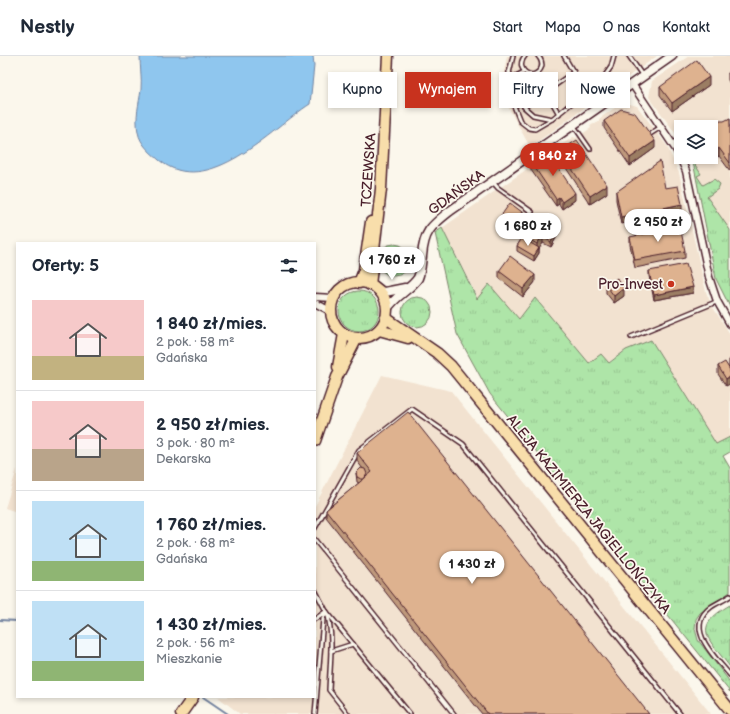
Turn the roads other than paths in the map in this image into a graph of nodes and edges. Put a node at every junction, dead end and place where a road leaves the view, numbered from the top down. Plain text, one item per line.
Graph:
1 (382, 56) edge
2 (388, 56) edge
3 (513, 56) edge
4 (526, 56) edge
5 (564, 56) edge
6 (614, 56) edge
7 (630, 56) edge
8 (672, 56) edge
9 (540, 57) edge
10 (509, 72) edge
11 (524, 72) edge
12 (538, 72) edge
13 (574, 72) edge
14 (608, 72) edge
15 (643, 76) junction
16 (632, 84) junction
17 (515, 108) edge
18 (525, 108) edge
19 (555, 108) edge
20 (566, 108) edge
21 (559, 114) junction
22 (552, 118) junction
23 (573, 125) junction
24 (661, 127) junction
25 (650, 134) edge
26 (673, 144) joint
27 (590, 149) dead end
28 (492, 182) junction
29 (532, 212) dead end
30 (359, 283) junction
31 (374, 288) junction
32 (406, 288) junction
33 (316, 297) edge
34 (334, 298) junction
35 (718, 301) junction
36 (316, 304) edge
37 (332, 312) junction
38 (386, 313) junction
39 (730, 324) edge
40 (379, 330) junction
41 (344, 334) junction
42 (631, 337) dead end
43 (357, 338) junction
44 (420, 342) junction
45 (337, 377) junction
46 (316, 437) edge
47 (316, 526) edge
48 (316, 541) edge
49 (316, 592) edge
50 (730, 596) edge
51 (326, 611) junction
52 (316, 618) edge
53 (353, 644) junction
54 (331, 651) junction
55 (730, 675) edge
56 (192, 698) edge
57 (730, 710) edge
58 (182, 713) edge
59 (315, 714) edge
60 (348, 714) edge
61 (410, 714) edge
62 (454, 714) edge
63 (680, 714) edge

1 - 30 main road, TCZEWSKA
2 - 31 main road, TCZEWSKA
3 - 10 lane
4 - 11 lane
5 - 13 lane
6 - 14 lane
7 - 15 lane
8 - 15 street, GDAŃSKA
9 - 12 lane
15 - 16 street, GDAŃSKA
16 - 23 street, GDAŃSKA
16 - 24 street
17 - 22 lane
18 - 22 lane
19 - 21 lane
20 - 21 lane
21 - 22 lane
23 - 27 lane
23 - 28 street, GDAŃSKA
24 - 25 lane
24 - 26 street
26 - 35 street
28 - 29 lane
28 - 32 street, GDAŃSKA
30 - 31 main road
30 - 34 main road
31 - 32 street
31 - 38 main road
32 - 38 street, GDAŃSKA
33 - 34 street
34 - 37 main road
35 - 39 street
35 - 42 lane
36 - 37 street
37 - 41 main road
38 - 40 main road
38 - 44 main road, ALEJA KAZIMIERZA JAGIELLOŃCZYKA
40 - 43 main road
40 - 44 main road, ALEJA KAZIMIERZA JAGIELLOŃCZYKA
41 - 43 main road
41 - 45 main road
43 - 45 main road
44 - 57 main road, ALEJA KAZIMIERZA JAGIELLOŃCZYKA
45 - 46 main road
47 - 63 lane
48 - 62 lane
49 - 51 lane
50 - 55 lane
51 - 52 lane
51 - 53 lane
51 - 54 lane
51 - 59 lane
53 - 54 lane
53 - 61 lane
54 - 60 lane
56 - 58 main road

